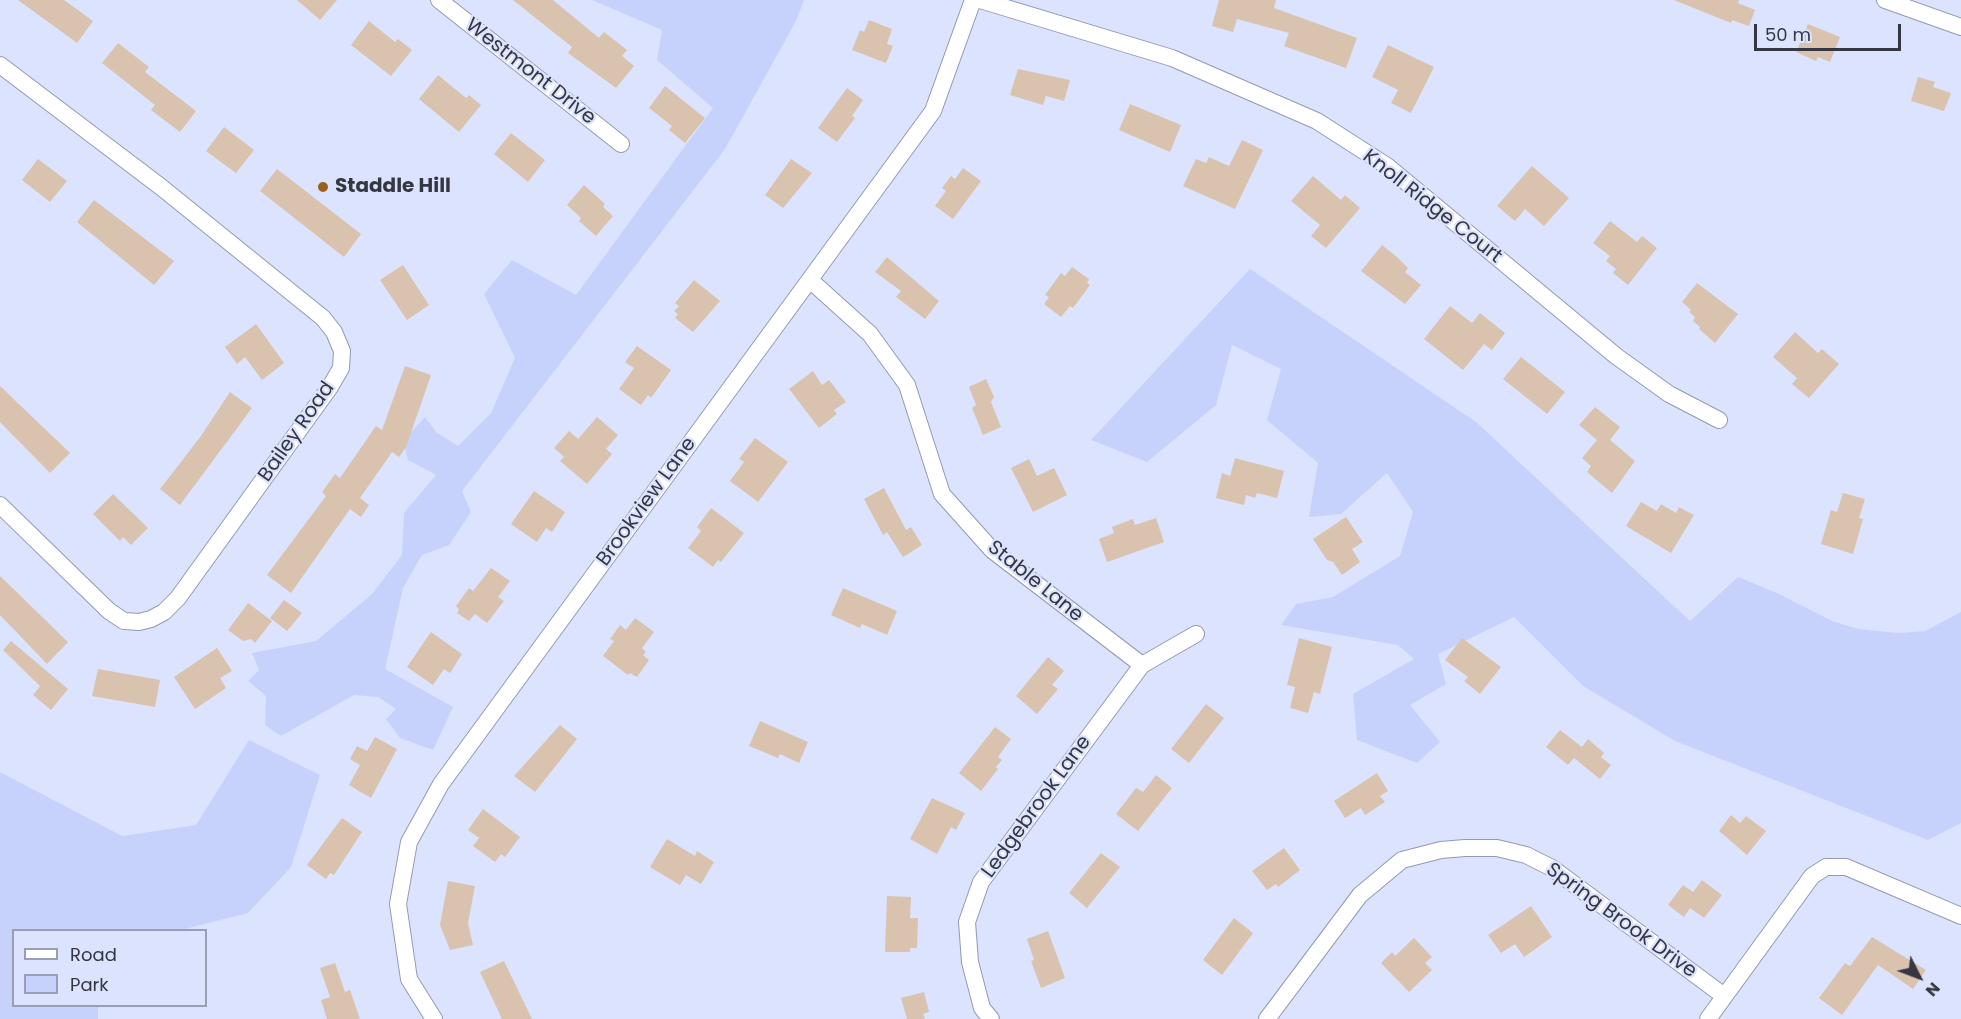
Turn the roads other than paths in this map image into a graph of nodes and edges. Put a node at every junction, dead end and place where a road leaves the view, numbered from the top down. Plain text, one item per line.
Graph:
1 (439, 0) edge
2 (973, 0) edge
3 (980, 0) edge
4 (1885, 0) edge
5 (1961, 27) edge
6 (0, 65) edge
7 (621, 144) dead end
8 (810, 280) junction
9 (1719, 420) dead end
10 (0, 505) edge
11 (1196, 634) dead end
12 (1142, 665) junction
13 (1961, 916) edge
14 (1724, 996) junction
15 (434, 1019) edge
16 (992, 1019) edge
17 (1267, 1019) edge
18 (1708, 1019) edge

1 - 7 street, Westmont Drive
2 - 8 street, Brookview Lane
3 - 9 street, Knoll Ridge Court
4 - 5 street
6 - 10 street, Bailey Road
8 - 12 street, Stable Lane
8 - 15 street, Brookview Lane
11 - 12 street, Ledgebrook Lane
12 - 16 street, Ledgebrook Lane
13 - 14 street
14 - 17 street, Spring Brook Drive
14 - 18 street

